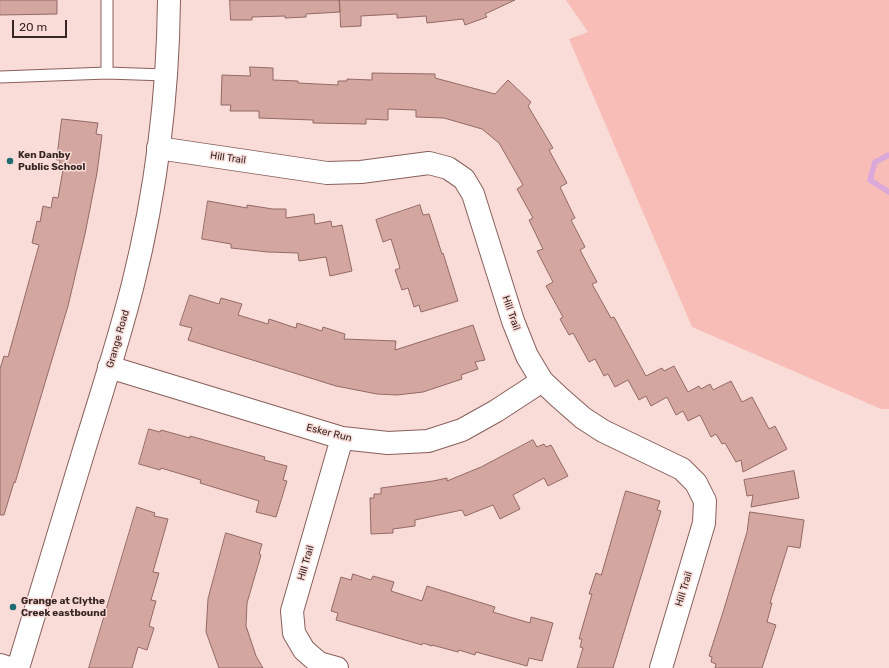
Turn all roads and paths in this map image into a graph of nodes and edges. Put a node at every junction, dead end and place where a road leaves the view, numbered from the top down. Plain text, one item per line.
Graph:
1 (107, 0) edge
2 (169, 0) edge
3 (108, 73) junction
4 (165, 75) junction
5 (0, 77) edge
6 (158, 148) junction
7 (110, 367) junction
8 (542, 381) junction
9 (342, 438) junction
10 (0, 665) edge
11 (9, 668) edge
12 (18, 668) edge
13 (337, 668) edge
14 (661, 668) edge

1 - 3 lane
2 - 4 street, Grange Road
3 - 4 lane
3 - 5 lane
4 - 6 street, Grange Road
6 - 7 street, Grange Road
6 - 8 street, Hill Trail
7 - 9 street, Esker Run
7 - 12 street, Grange Road
8 - 9 street, Esker Run
8 - 14 street, Hill Trail
9 - 13 street, Hill Trail
10 - 11 street

